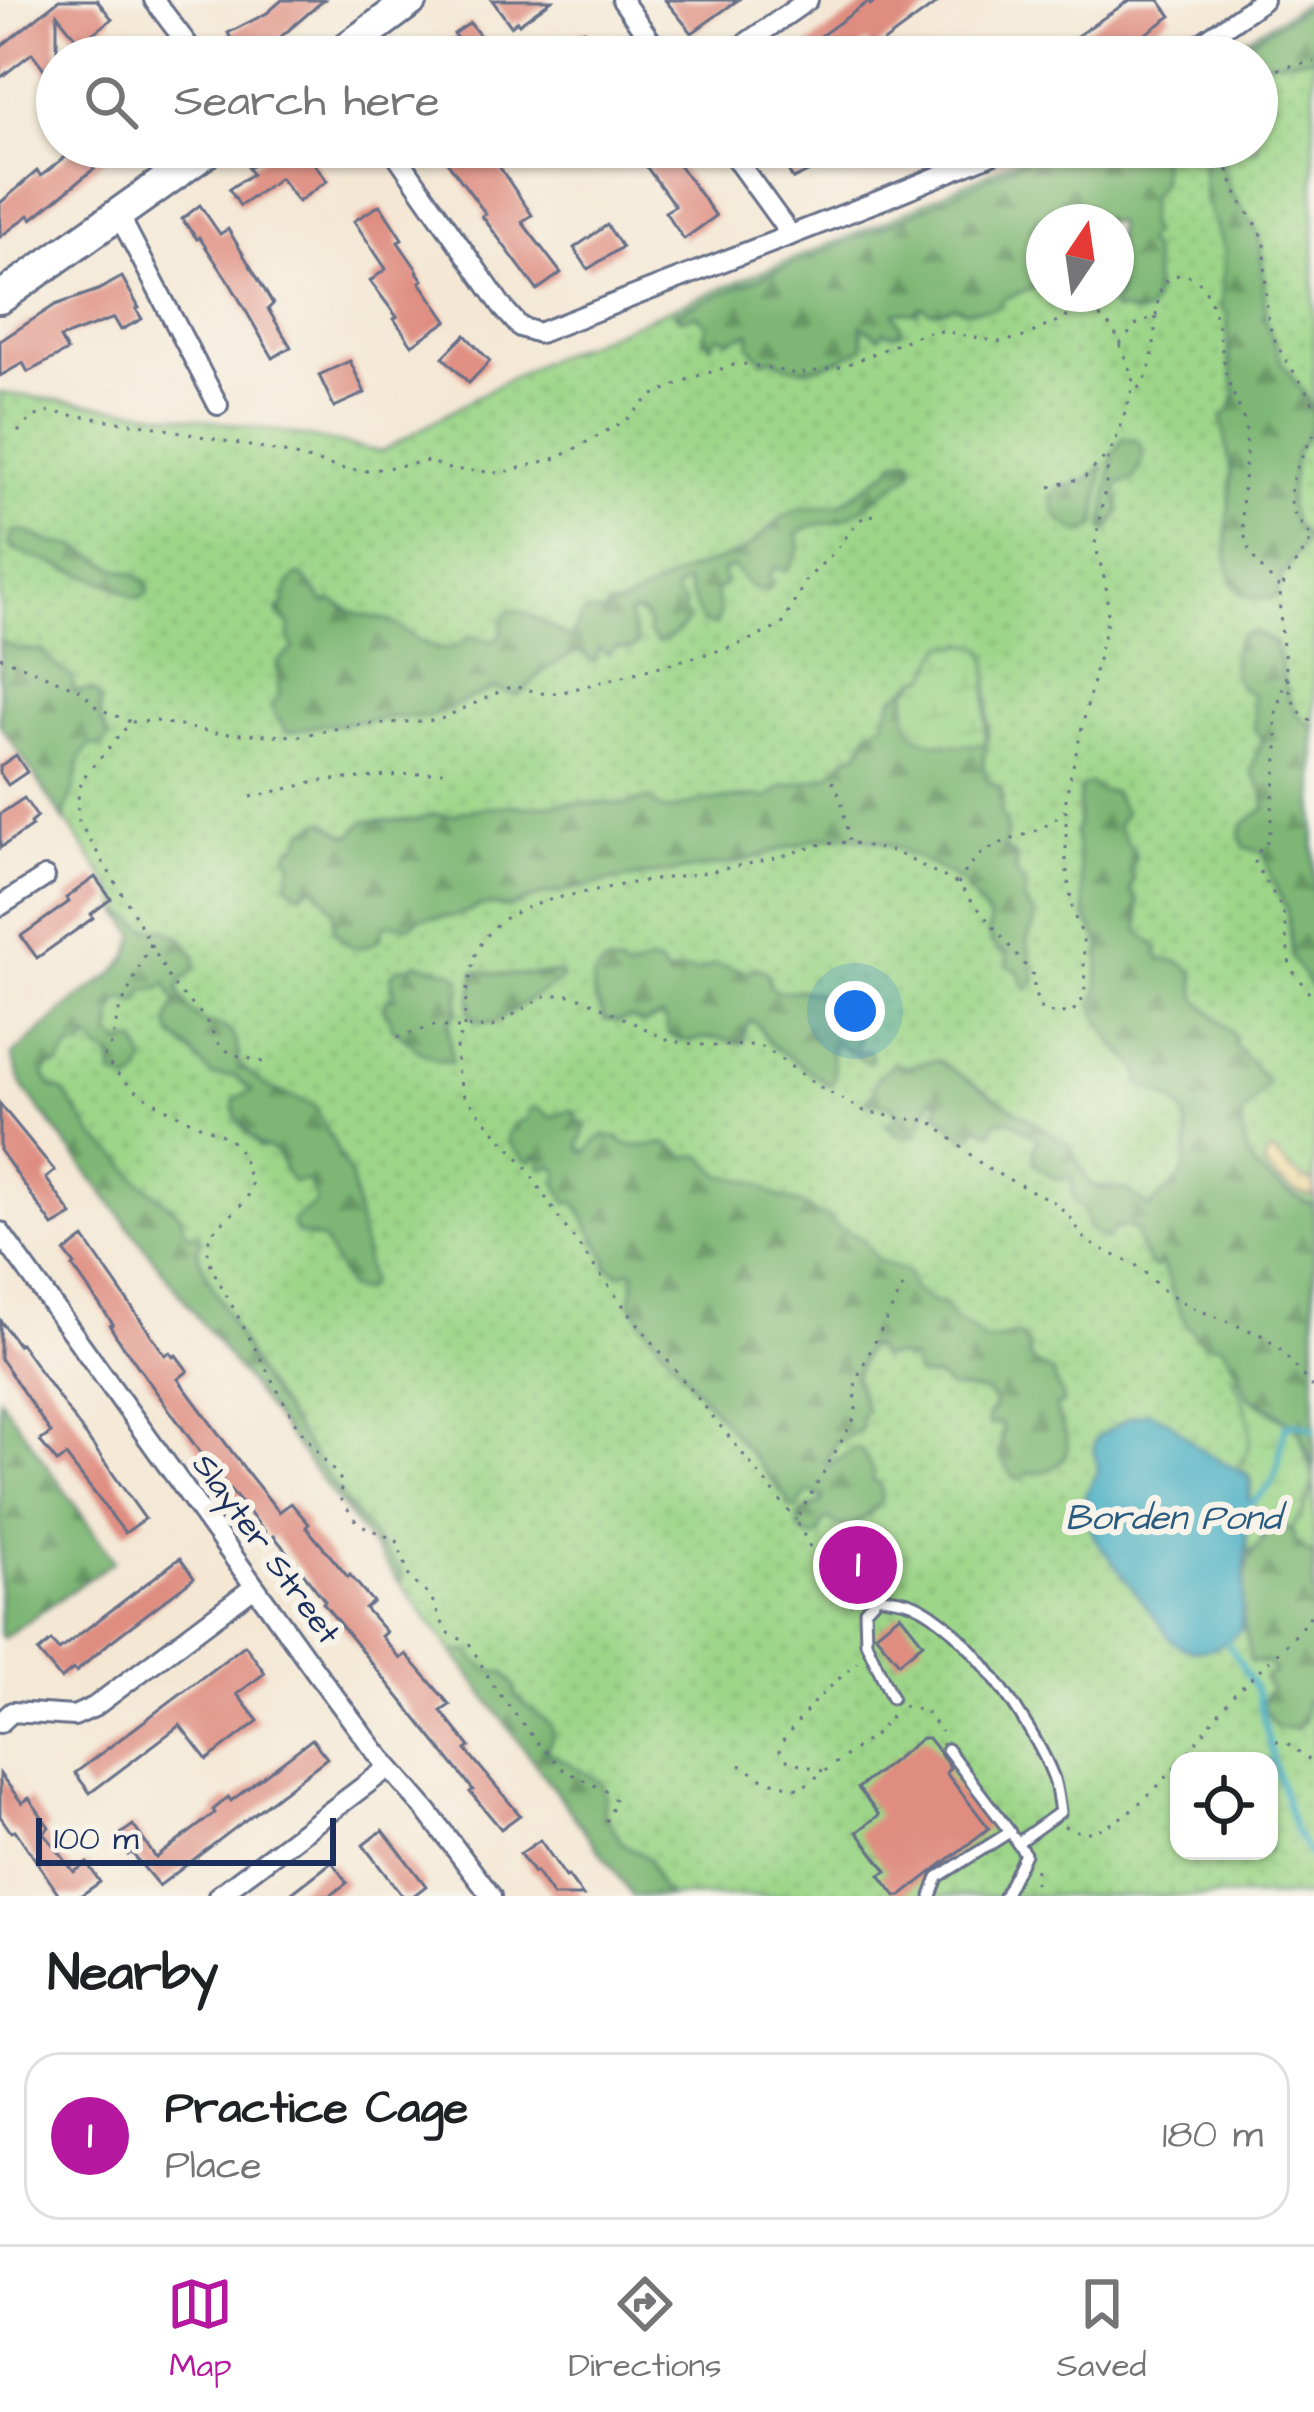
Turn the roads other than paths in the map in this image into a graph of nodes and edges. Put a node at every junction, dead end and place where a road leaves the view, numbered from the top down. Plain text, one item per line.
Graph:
1 (154, 0) edge
2 (412, 0) edge
3 (622, 0) edge
4 (808, 0) edge
5 (1263, 0) edge
6 (181, 36) edge
7 (363, 36) edge
8 (647, 36) edge
9 (756, 36) edge
10 (1212, 36) edge
11 (184, 168) edge
12 (407, 168) edge
13 (742, 168) edge
14 (958, 168) edge
15 (121, 213) junction
16 (789, 236) junction
17 (0, 298) edge
18 (218, 405) dead end
19 (45, 877) dead end
20 (0, 907) edge
21 (0, 1232) edge
22 (254, 1587) junction
23 (892, 1698) dead end
24 (0, 1723) edge
25 (947, 1749) road end
26 (388, 1768) junction
27 (1010, 1832) junction
28 (1017, 1843) junction
29 (218, 1896) edge
30 (490, 1896) edge
31 (932, 1896) edge
32 (1004, 1896) edge

1 - 6 street
2 - 7 main road
3 - 8 street
4 - 9 street
5 - 10 street
11 - 15 main road
12 - 16 street
13 - 16 street
14 - 16 street
15 - 17 main road
15 - 18 street
19 - 20 street
21 - 22 street, Slayter Street
22 - 24 street
22 - 26 street, Slayter Street
23 - 28 lane
25 - 27 lane
26 - 29 street
26 - 30 street, Slayter Street
27 - 28 lane
27 - 31 lane
28 - 32 lane

